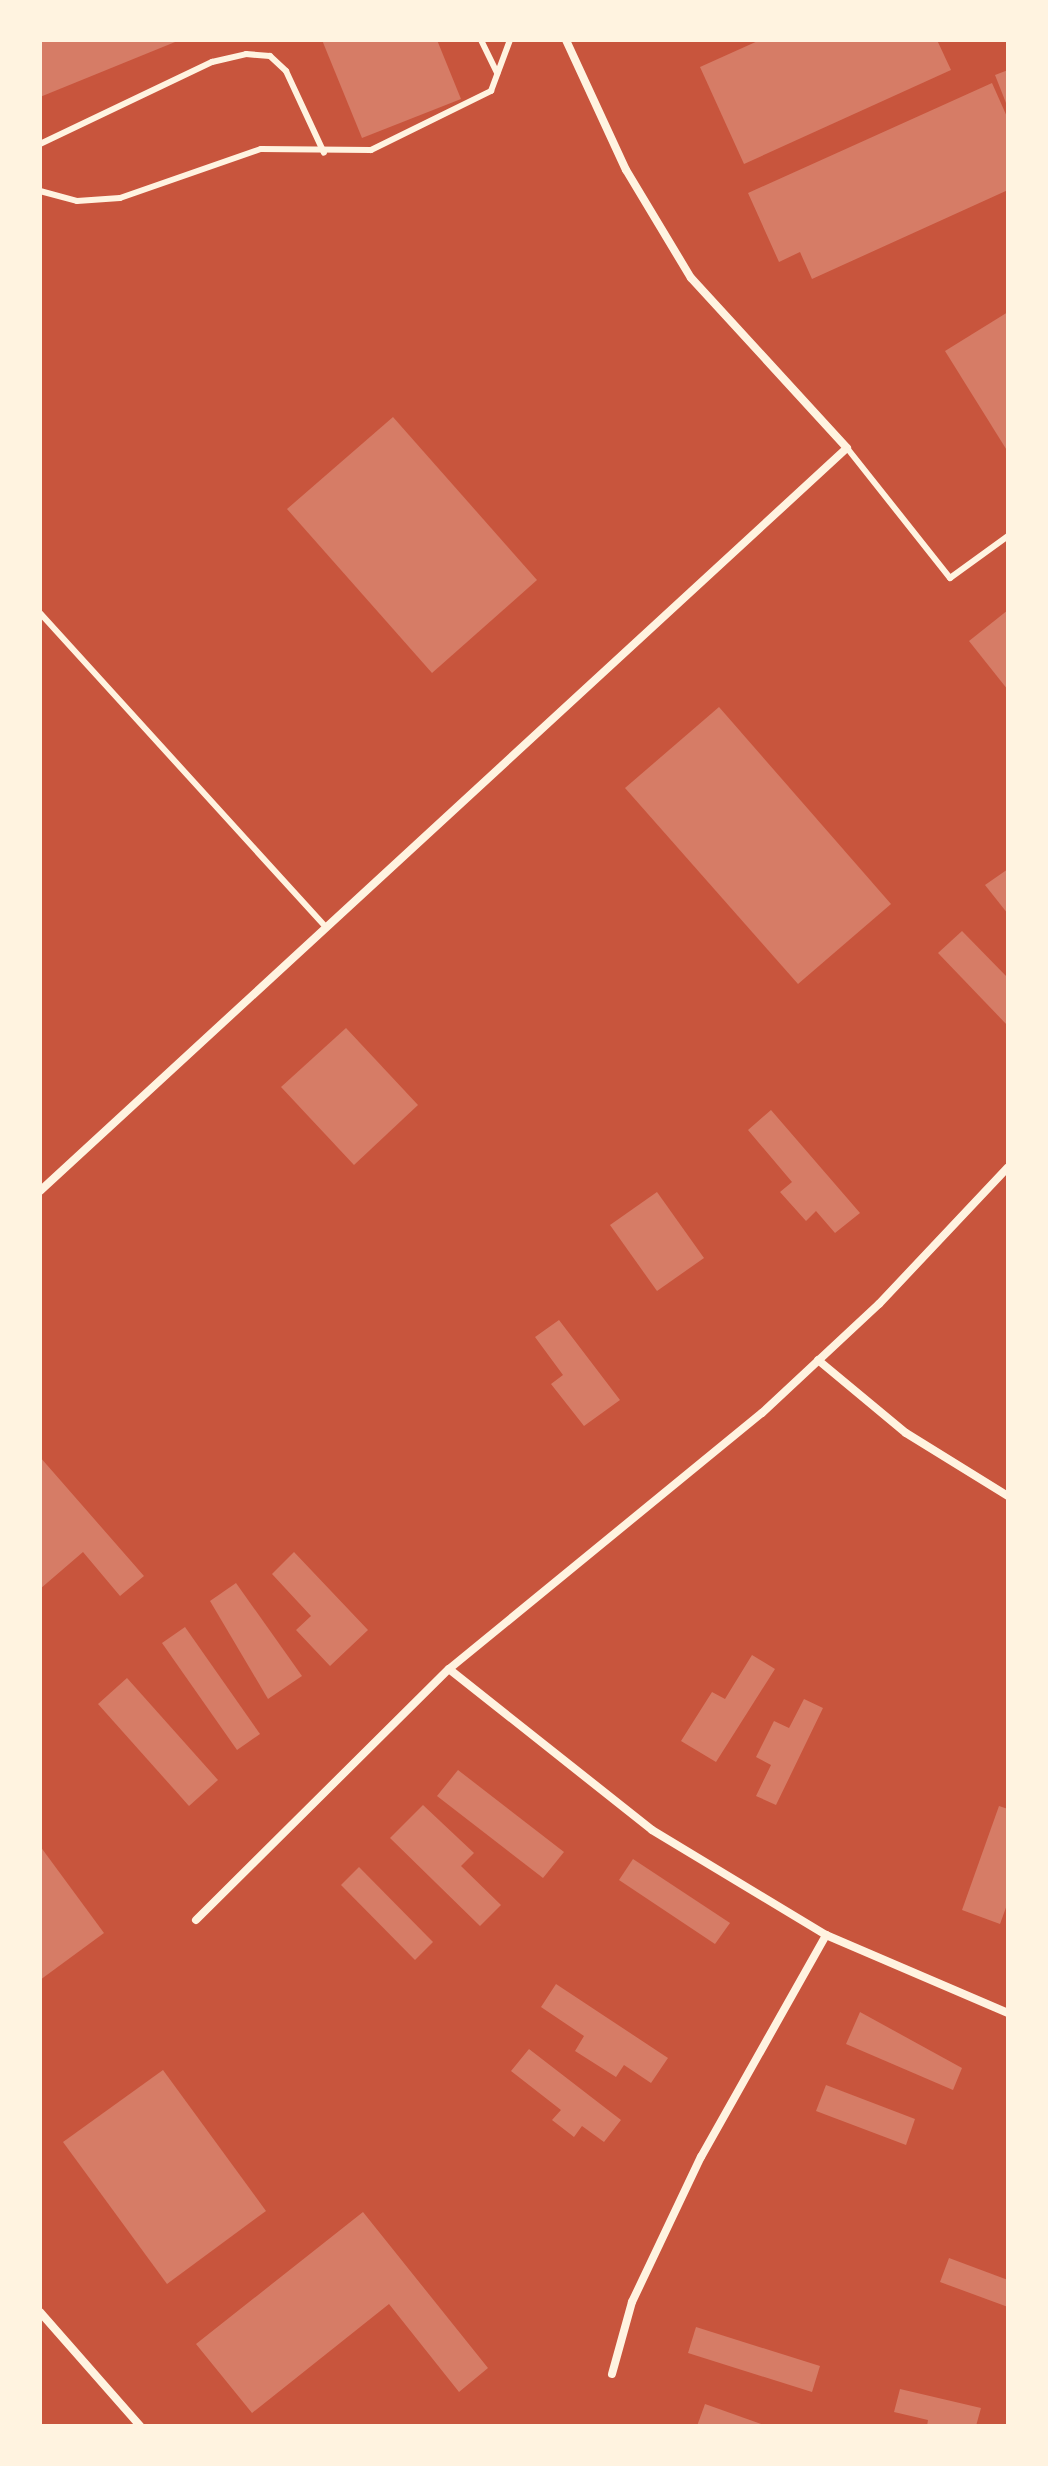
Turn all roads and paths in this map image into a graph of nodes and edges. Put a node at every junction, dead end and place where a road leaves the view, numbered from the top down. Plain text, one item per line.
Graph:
1 (481, 40) edge
2 (510, 40) edge
3 (566, 40) edge
4 (498, 74) junction
5 (40, 144) edge
6 (324, 153) junction
7 (40, 191) edge
8 (847, 448) junction
9 (1008, 536) edge
10 (40, 613) edge
11 (326, 927) junction
12 (1008, 1167) edge
13 (40, 1191) edge
14 (818, 1360) junction
15 (1008, 1496) edge
16 (449, 1669) junction
17 (196, 1920) dead end
18 (826, 1935) junction
19 (1008, 2013) edge
20 (40, 2312) edge
21 (612, 2374) dead end
22 (140, 2426) edge

1 - 4 lane
2 - 4 lane
3 - 8 street
4 - 6 lane
5 - 6 lane
6 - 7 lane
8 - 9 lane
8 - 11 street
10 - 11 lane
11 - 13 street
12 - 14 street
14 - 15 street
14 - 16 street
16 - 17 street
16 - 18 street
18 - 19 street
18 - 21 street
20 - 22 street

